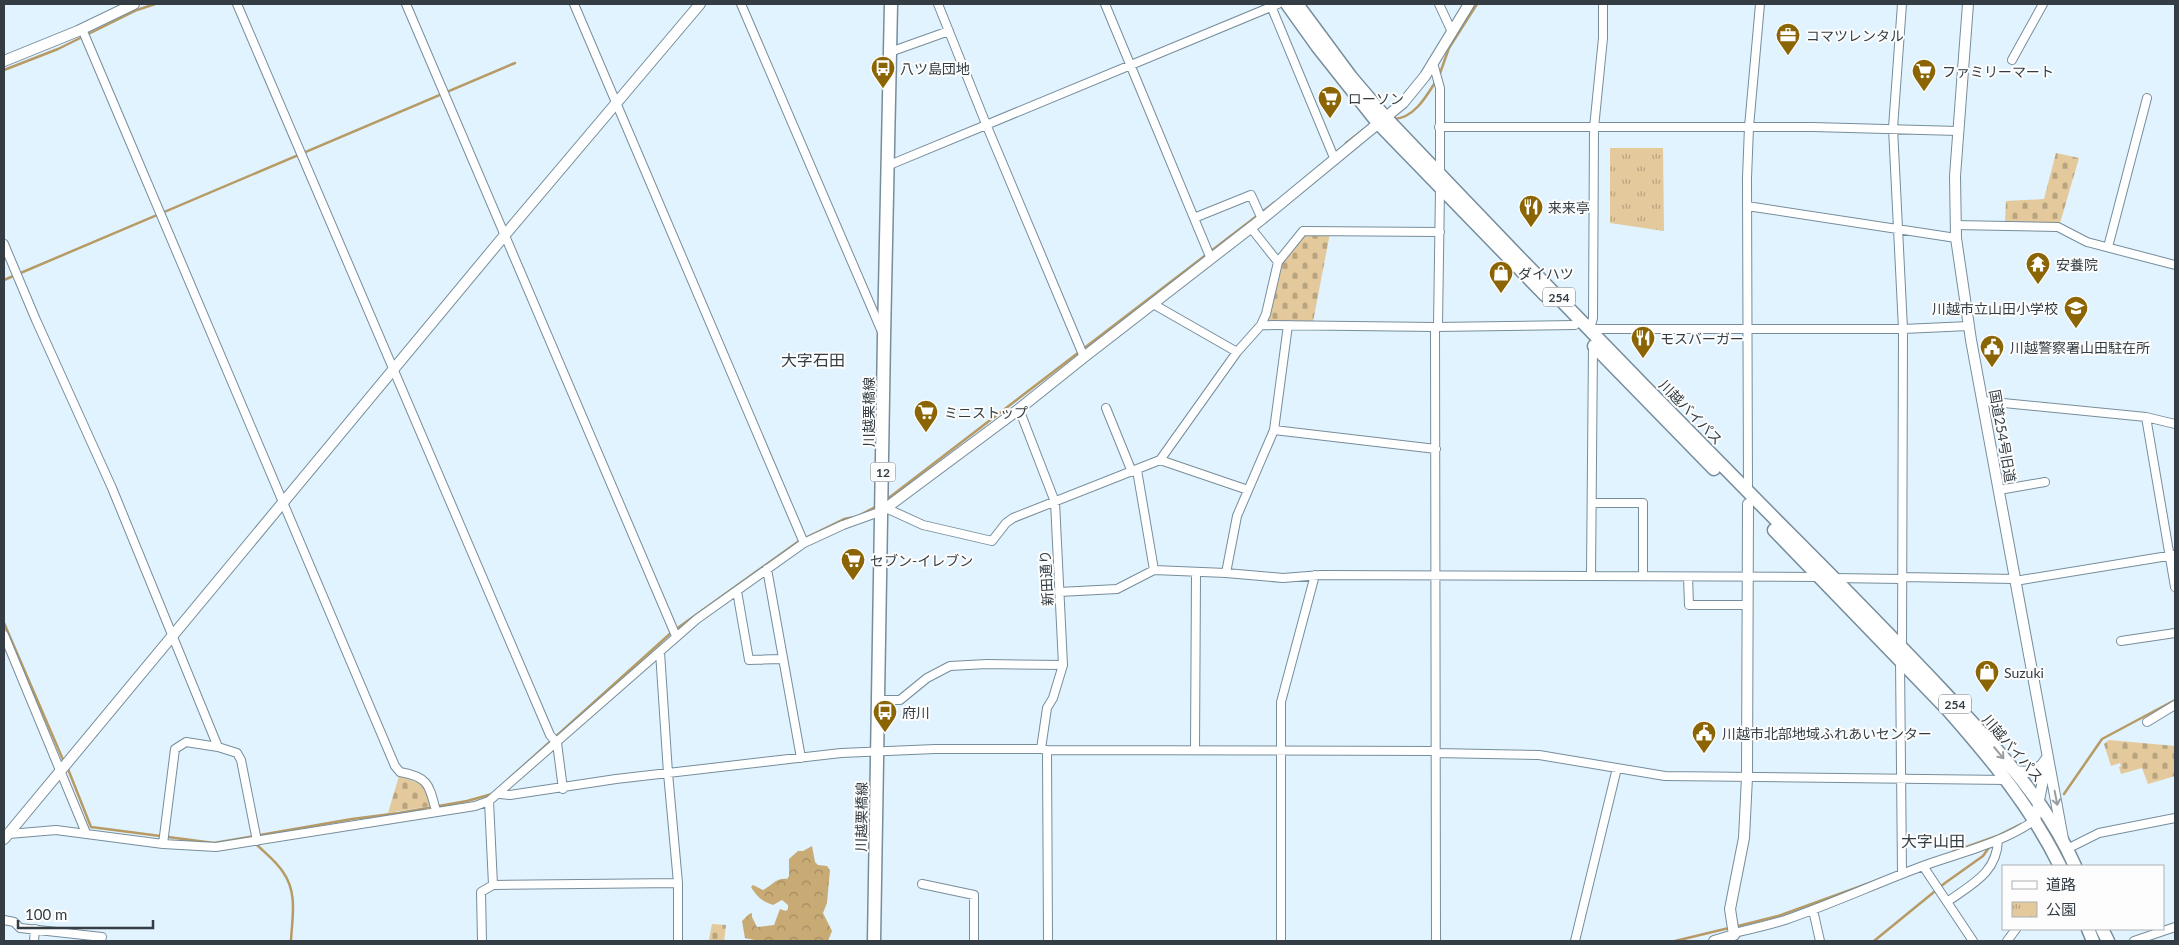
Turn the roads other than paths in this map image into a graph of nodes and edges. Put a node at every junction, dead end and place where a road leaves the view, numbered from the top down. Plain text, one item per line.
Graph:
1 (134, 4) edge
2 (237, 4) edge
3 (406, 4) edge
4 (574, 4) edge
5 (700, 4) edge
6 (741, 4) edge
7 (891, 4) edge
8 (938, 4) edge
9 (1106, 4) edge
10 (1287, 4) edge
11 (1297, 4) edge
12 (1439, 4) edge
13 (1469, 4) edge
14 (1603, 4) edge
15 (1760, 4) edge
16 (1902, 4) edge
17 (1968, 4) edge
18 (2043, 4) edge
19 (1275, 5) edge
20 (82, 29) junction
21 (949, 31) junction
22 (1452, 32) junction
23 (890, 52) junction
24 (2012, 60) dead end
25 (4, 61) edge
26 (1433, 63) junction
27 (1130, 64) junction
28 (2147, 98) dead end
29 (616, 102) junction
30 (1382, 120) junction
31 (986, 124) junction
32 (1440, 127) junction
33 (1749, 127) junction
34 (1594, 128) junction
35 (1893, 128) junction
36 (1958, 131) junction
37 (1335, 160) junction
38 (887, 166) junction
39 (1440, 174) junction
40 (1440, 188) junction
41 (1747, 206) junction
42 (1194, 218) junction
43 (1262, 219) junction
44 (1955, 224) junction
45 (1251, 228) junction
46 (1898, 230) junction
47 (1440, 232) junction
48 (504, 236) junction
49 (1956, 238) junction
50 (4, 244) edge
51 (2108, 247) junction
52 (1211, 259) junction
53 (1278, 262) junction
54 (2175, 265) edge
55 (1153, 304) junction
56 (1260, 325) junction
57 (1288, 325) junction
58 (1574, 325) junction
59 (1968, 326) junction
60 (1437, 327) junction
61 (1590, 329) junction
62 (1748, 329) junction
63 (1903, 329) junction
64 (884, 337) junction
65 (1593, 345) junction
66 (1237, 352) junction
67 (1084, 357) junction
68 (394, 370) junction
69 (1983, 401) junction
70 (1106, 408) dead end
71 (1019, 409) junction
72 (2146, 417) junction
73 (2175, 424) edge
74 (1274, 430) junction
75 (1436, 449) junction
76 (1160, 460) junction
77 (1134, 471) junction
78 (2045, 482) dead end
79 (1248, 490) junction
80 (1999, 490) junction
81 (1748, 498) junction
82 (283, 502) junction
83 (1056, 502) junction
84 (1592, 503) junction
85 (885, 510) junction
86 (804, 543) junction
87 (2173, 555) edge
88 (767, 569) junction
89 (1154, 570) junction
90 (1196, 573) junction
91 (1226, 573) junction
92 (1315, 575) junction
93 (1436, 576) junction
94 (1592, 576) junction
95 (1643, 576) junction
96 (1688, 577) junction
97 (1819, 577) junction
98 (1748, 578) junction
99 (1834, 578) junction
100 (1902, 578) junction
101 (2015, 580) junction
102 (2175, 587) edge
103 (737, 591) junction
104 (1059, 592) junction
105 (1748, 605) junction
106 (2175, 633) edge
107 (4, 635) edge
108 (676, 636) junction
109 (172, 637) junction
110 (2121, 641) dead end
111 (660, 652) junction
112 (1901, 654) junction
113 (782, 659) junction
114 (1063, 665) junction
115 (878, 700) junction
116 (2175, 705) edge
117 (2147, 722) dead end
118 (556, 743) junction
119 (218, 747) junction
120 (1044, 749) junction
121 (1196, 750) junction
122 (1281, 750) junction
123 (878, 751) junction
124 (1436, 752) junction
125 (801, 758) junction
126 (2047, 758) junction
127 (1617, 768) junction
128 (60, 771) junction
129 (668, 774) junction
130 (2010, 775) junction
131 (1746, 777) junction
132 (1901, 779) junction
133 (563, 789) junction
134 (500, 794) junction
135 (489, 801) junction
136 (2040, 801) junction
137 (436, 811) junction
138 (2175, 818) edge
139 (2035, 820) junction
140 (86, 833) junction
141 (6, 837) edge
142 (258, 840) junction
143 (1998, 840) junction
144 (163, 844) junction
145 (2065, 844) junction
146 (2059, 865) edge
147 (2075, 865) edge
148 (1924, 866) junction
149 (1902, 874) junction
150 (678, 883) junction
151 (922, 884) dead end
152 (492, 885) junction
153 (1947, 902) junction
154 (1813, 910) junction
155 (4, 920) edge
156 (2175, 927) edge
157 (35, 928) junction
158 (2015, 930) edge
159 (1734, 933) junction
160 (102, 938) dead end
161 (34, 941) edge
162 (482, 941) edge
163 (678, 941) edge
164 (874, 941) edge
165 (974, 941) edge
166 (1048, 941) edge
167 (1281, 941) edge
168 (1436, 941) edge
169 (1576, 941) edge
170 (1714, 941) edge
171 (1820, 941) edge
172 (1973, 941) edge
173 (2007, 941) edge
174 (2134, 941) edge

1 - 20 street
2 - 68 street
3 - 48 street
4 - 29 street
5 - 29 street
6 - 64 street
7 - 23 main road, 川越栗橋線 / 12
8 - 21 street
9 - 27 street
10 - 30 main road, 川越バイパス / 254
11 - 30 main road, 川越バイパス / 254
12 - 22 street
13 - 22 street
14 - 34 street
15 - 33 street
16 - 35 street
17 - 36 street, 国道254号旧道
18 - 24 street
19 - 27 street
19 - 37 street
20 - 25 street
20 - 82 street
21 - 23 street
21 - 31 street
22 - 26 street
23 - 38 main road, 川越栗橋線 / 12
26 - 30 street
26 - 32 street
27 - 31 street
27 - 42 street
28 - 51 street
29 - 48 street
29 - 86 street
30 - 37 street
30 - 39 main road, 川越バイパス / 254
30 - 40 main road, 川越バイパス / 254
31 - 38 street
31 - 67 street
32 - 34 street
32 - 39 street
33 - 34 street
33 - 35 street
33 - 41 street
34 - 61 street
35 - 36 street
35 - 46 street
36 - 44 street, 国道254号旧道
37 - 43 street
38 - 64 main road, 川越栗橋線 / 12
39 - 61 main road, 川越バイパス / 254
40 - 47 street
40 - 58 main road, 川越バイパス / 254
41 - 46 street
41 - 62 street
42 - 43 street
42 - 52 street
43 - 45 street
44 - 49 street, 国道254号旧道
44 - 51 street
45 - 52 street
45 - 53 street
46 - 49 street
46 - 63 street
47 - 53 street
47 - 60 street
48 - 68 street
48 - 108 street
49 - 59 street, 国道254号旧道
50 - 109 street
51 - 54 street
52 - 55 street
53 - 56 street
55 - 66 street
55 - 67 street
56 - 57 street
56 - 66 street
57 - 60 street
57 - 74 street
58 - 60 street
58 - 65 main road, 川越バイパス / 254
59 - 63 street
59 - 69 street, 国道254号旧道
60 - 75 street
61 - 62 street
61 - 81 main road, 川越バイパス / 254
62 - 63 street
62 - 81 street
63 - 100 street
64 - 85 main road, 川越栗橋線 / 12
65 - 81 main road, 川越バイパス / 254
65 - 84 street
66 - 76 street
67 - 71 street
68 - 82 street
68 - 118 street
69 - 72 street
69 - 80 street, 国道254号旧道
70 - 77 street
71 - 83 street, 新田通り
71 - 85 street
72 - 73 street
72 - 87 street
74 - 75 street
74 - 79 street
75 - 93 street
76 - 77 street
76 - 79 street
77 - 83 street
77 - 89 street
78 - 80 street
79 - 91 street
80 - 101 street, 国道254号旧道
81 - 97 main road, 川越バイパス / 254
81 - 98 street
81 - 99 main road, 川越バイパス / 254
82 - 109 street
82 - 137 street
83 - 85 street
83 - 104 street, 新田通り
84 - 94 street
84 - 95 street
85 - 86 street
85 - 115 main road, 川越栗橋線 / 12
86 - 88 street
87 - 101 street
87 - 102 street
88 - 103 street
88 - 113 street
89 - 90 street
89 - 104 street
90 - 91 street
90 - 121 street
91 - 92 street
92 - 93 street
92 - 122 street
93 - 94 street
93 - 124 street
94 - 95 street
95 - 96 street
96 - 98 street
96 - 105 street
97 - 98 street
97 - 112 main road, 川越バイパス / 254
98 - 105 street
99 - 100 street
99 - 112 main road, 川越バイパス / 254
100 - 101 street
100 - 112 street
101 - 126 street, 国道254号旧道
103 - 108 street
103 - 113 street
104 - 114 street, 新田通り
105 - 131 street
106 - 110 street
107 - 128 street
108 - 111 street
109 - 119 street
109 - 128 street
111 - 118 street
111 - 129 street
112 - 130 main road, 川越バイパス / 254
112 - 132 street
113 - 125 street
114 - 115 street
114 - 120 street, 新田通り
115 - 123 main road, 川越栗橋線 / 12
116 - 117 street
118 - 133 street
118 - 134 street
119 - 142 street
119 - 144 street
120 - 121 street
120 - 123 street
120 - 166 street, 新田通り
121 - 122 street
122 - 124 street
122 - 167 street
123 - 125 street
123 - 164 main road, 川越栗橋線 / 12
124 - 127 street
124 - 168 street
125 - 129 street
126 - 130 street
126 - 136 street
126 -> 145 street, 国道254号旧道
127 - 131 street
127 - 169 street
128 - 140 street
128 - 141 street
129 - 133 street
129 - 150 street
130 - 132 street
130 - 136 main road, 川越バイパス / 254
130 - 139 main road, 川越バイパス / 254
131 - 132 street
131 - 159 street
132 - 149 street
133 - 134 street
134 - 135 street
135 - 137 street
135 - 152 street
136 - 139 street
136 - 145 main road, 川越バイパス / 254
137 - 142 street
138 - 145 street
139 - 143 street
139 - 146 main road, 254
140 - 141 street
140 - 144 street
142 - 144 street
143 - 148 street
143 - 153 street
145 - 147 main road, 254
148 - 149 street
148 - 153 street
149 - 154 street
150 - 152 street
150 - 163 street
151 - 165 street
152 - 162 street
153 - 172 street
154 - 159 street
154 - 171 street
155 - 157 street
156 - 174 street
157 - 160 street
157 - 161 street
158 - 173 street
159 - 170 street

